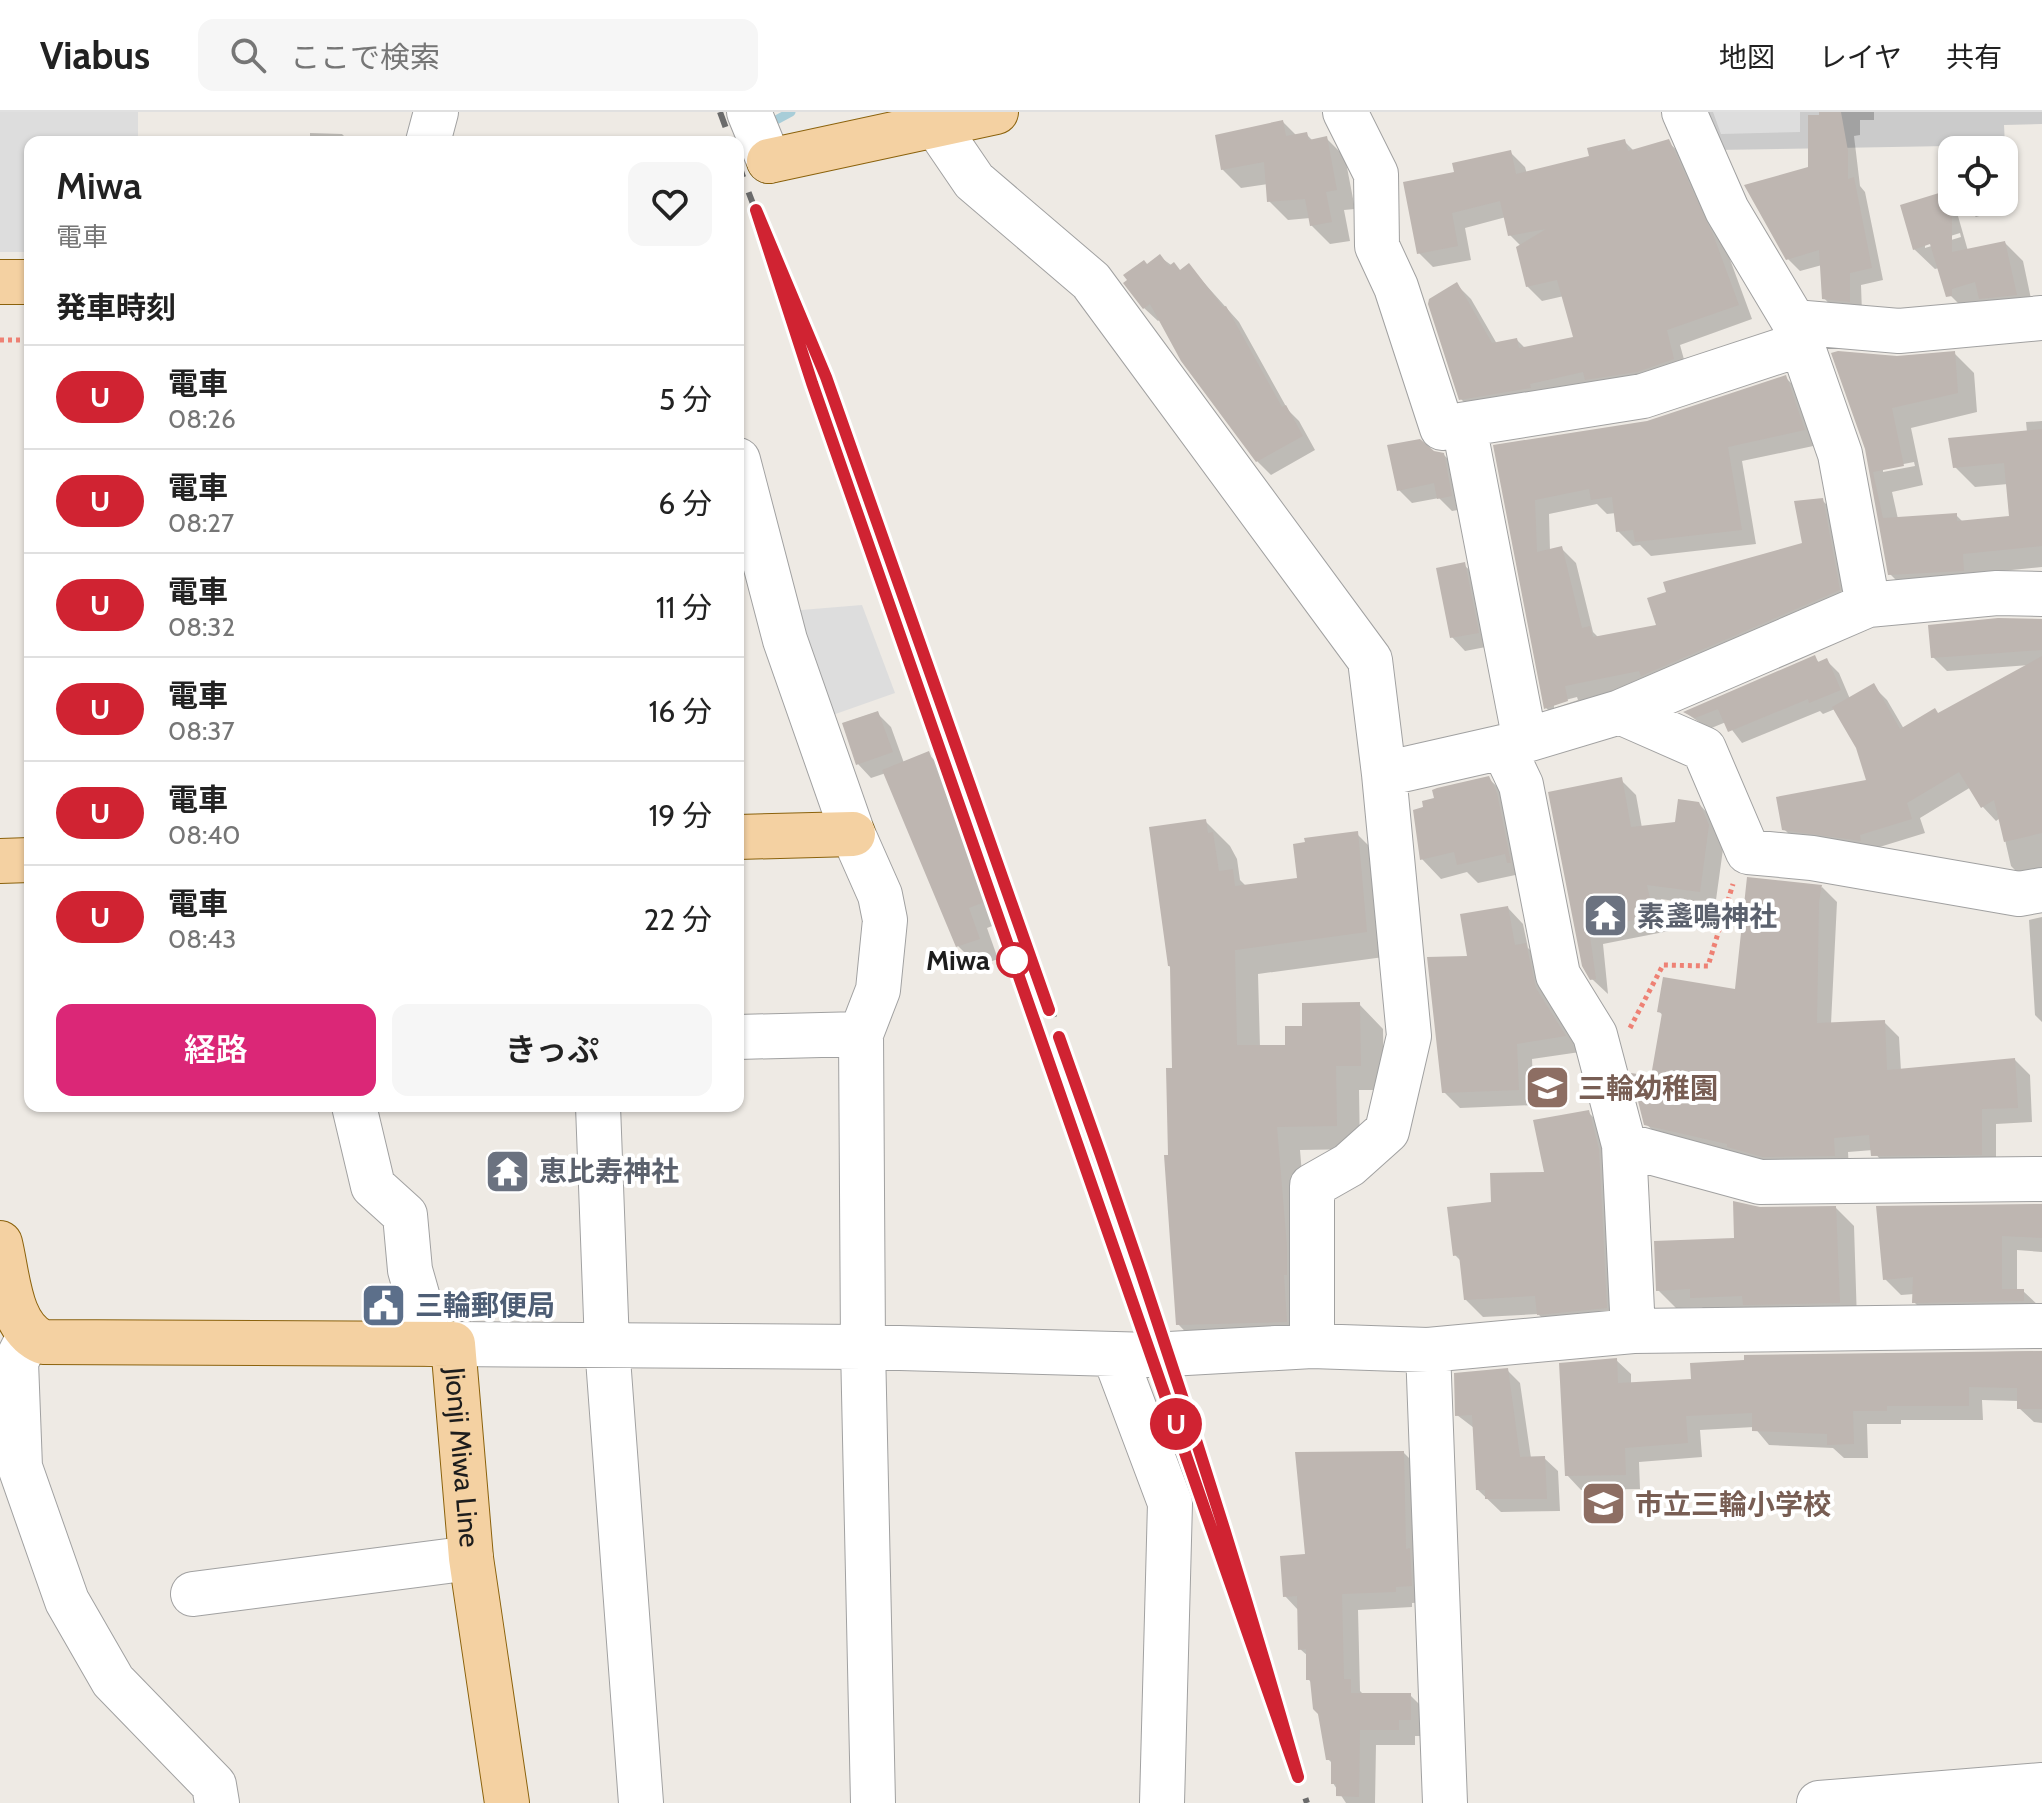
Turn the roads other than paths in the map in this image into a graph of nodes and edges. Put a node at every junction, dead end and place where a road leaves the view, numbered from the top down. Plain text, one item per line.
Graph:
1 (436, 112) edge
2 (749, 112) edge
3 (887, 112) edge
4 (996, 112) edge
5 (1345, 112) edge
6 (1684, 112) edge
7 (930, 118) edge
8 (430, 136) edge
9 (754, 167) edge
10 (0, 282) edge
11 (24, 282) edge
12 (2042, 318) edge
13 (1797, 333) junction
14 (1464, 426) junction
15 (744, 483) edge
16 (2042, 594) edge
17 (1868, 605) junction
18 (1620, 712) junction
19 (1514, 744) junction
20 (1384, 774) junction
21 (853, 834) junction
22 (744, 837) edge
23 (24, 860) edge
24 (0, 861) edge
25 (2042, 890) edge
26 (861, 1034) junction
27 (744, 1037) edge
28 (355, 1112) edge
29 (598, 1112) edge
30 (1624, 1145) junction
31 (2042, 1179) edge
32 (0, 1243) edge
33 (2042, 1326) edge
34 (1633, 1331) junction
35 (29, 1336) junction
36 (442, 1344) junction
37 (607, 1345) junction
38 (1312, 1346) junction
39 (863, 1347) junction
40 (1428, 1350) junction
41 (1114, 1354) junction
42 (471, 1558) junction
43 (193, 1594) dead end
44 (2042, 1785) edge
45 (217, 1803) edge
46 (507, 1803) edge
47 (641, 1803) edge
48 (873, 1803) edge
49 (1162, 1803) edge
50 (1445, 1803) edge
51 (1819, 1803) edge

1 - 8 street
2 - 9 street
3 - 9 main road
4 - 7 main road
5 - 14 street
6 - 13 street
7 - 9 main road
7 - 20 street
10 - 11 main road
12 - 13 street
13 - 14 street
13 - 17 street
14 - 19 street
15 - 21 street
16 - 17 street
17 - 18 street
18 - 19 street
18 - 25 street
19 - 20 street
19 - 30 street
20 - 38 street
21 - 22 main road
21 - 26 street
23 - 24 main road
26 - 27 street
26 - 39 street
28 - 36 street
29 - 37 street
30 - 31 street
30 - 34 street
32 - 35 main road
33 - 34 street
34 - 40 street
35 - 36 main road, Jionji Miwa Line
35 - 45 street
36 - 37 street
36 - 42 main road, Jionji Miwa Line
37 - 39 street
37 - 47 street
38 - 40 street
38 - 41 street
39 - 41 street
39 - 48 street
40 - 50 street
41 - 49 street
42 - 43 street
42 - 46 main road, Jionji Miwa Line
44 - 51 street

